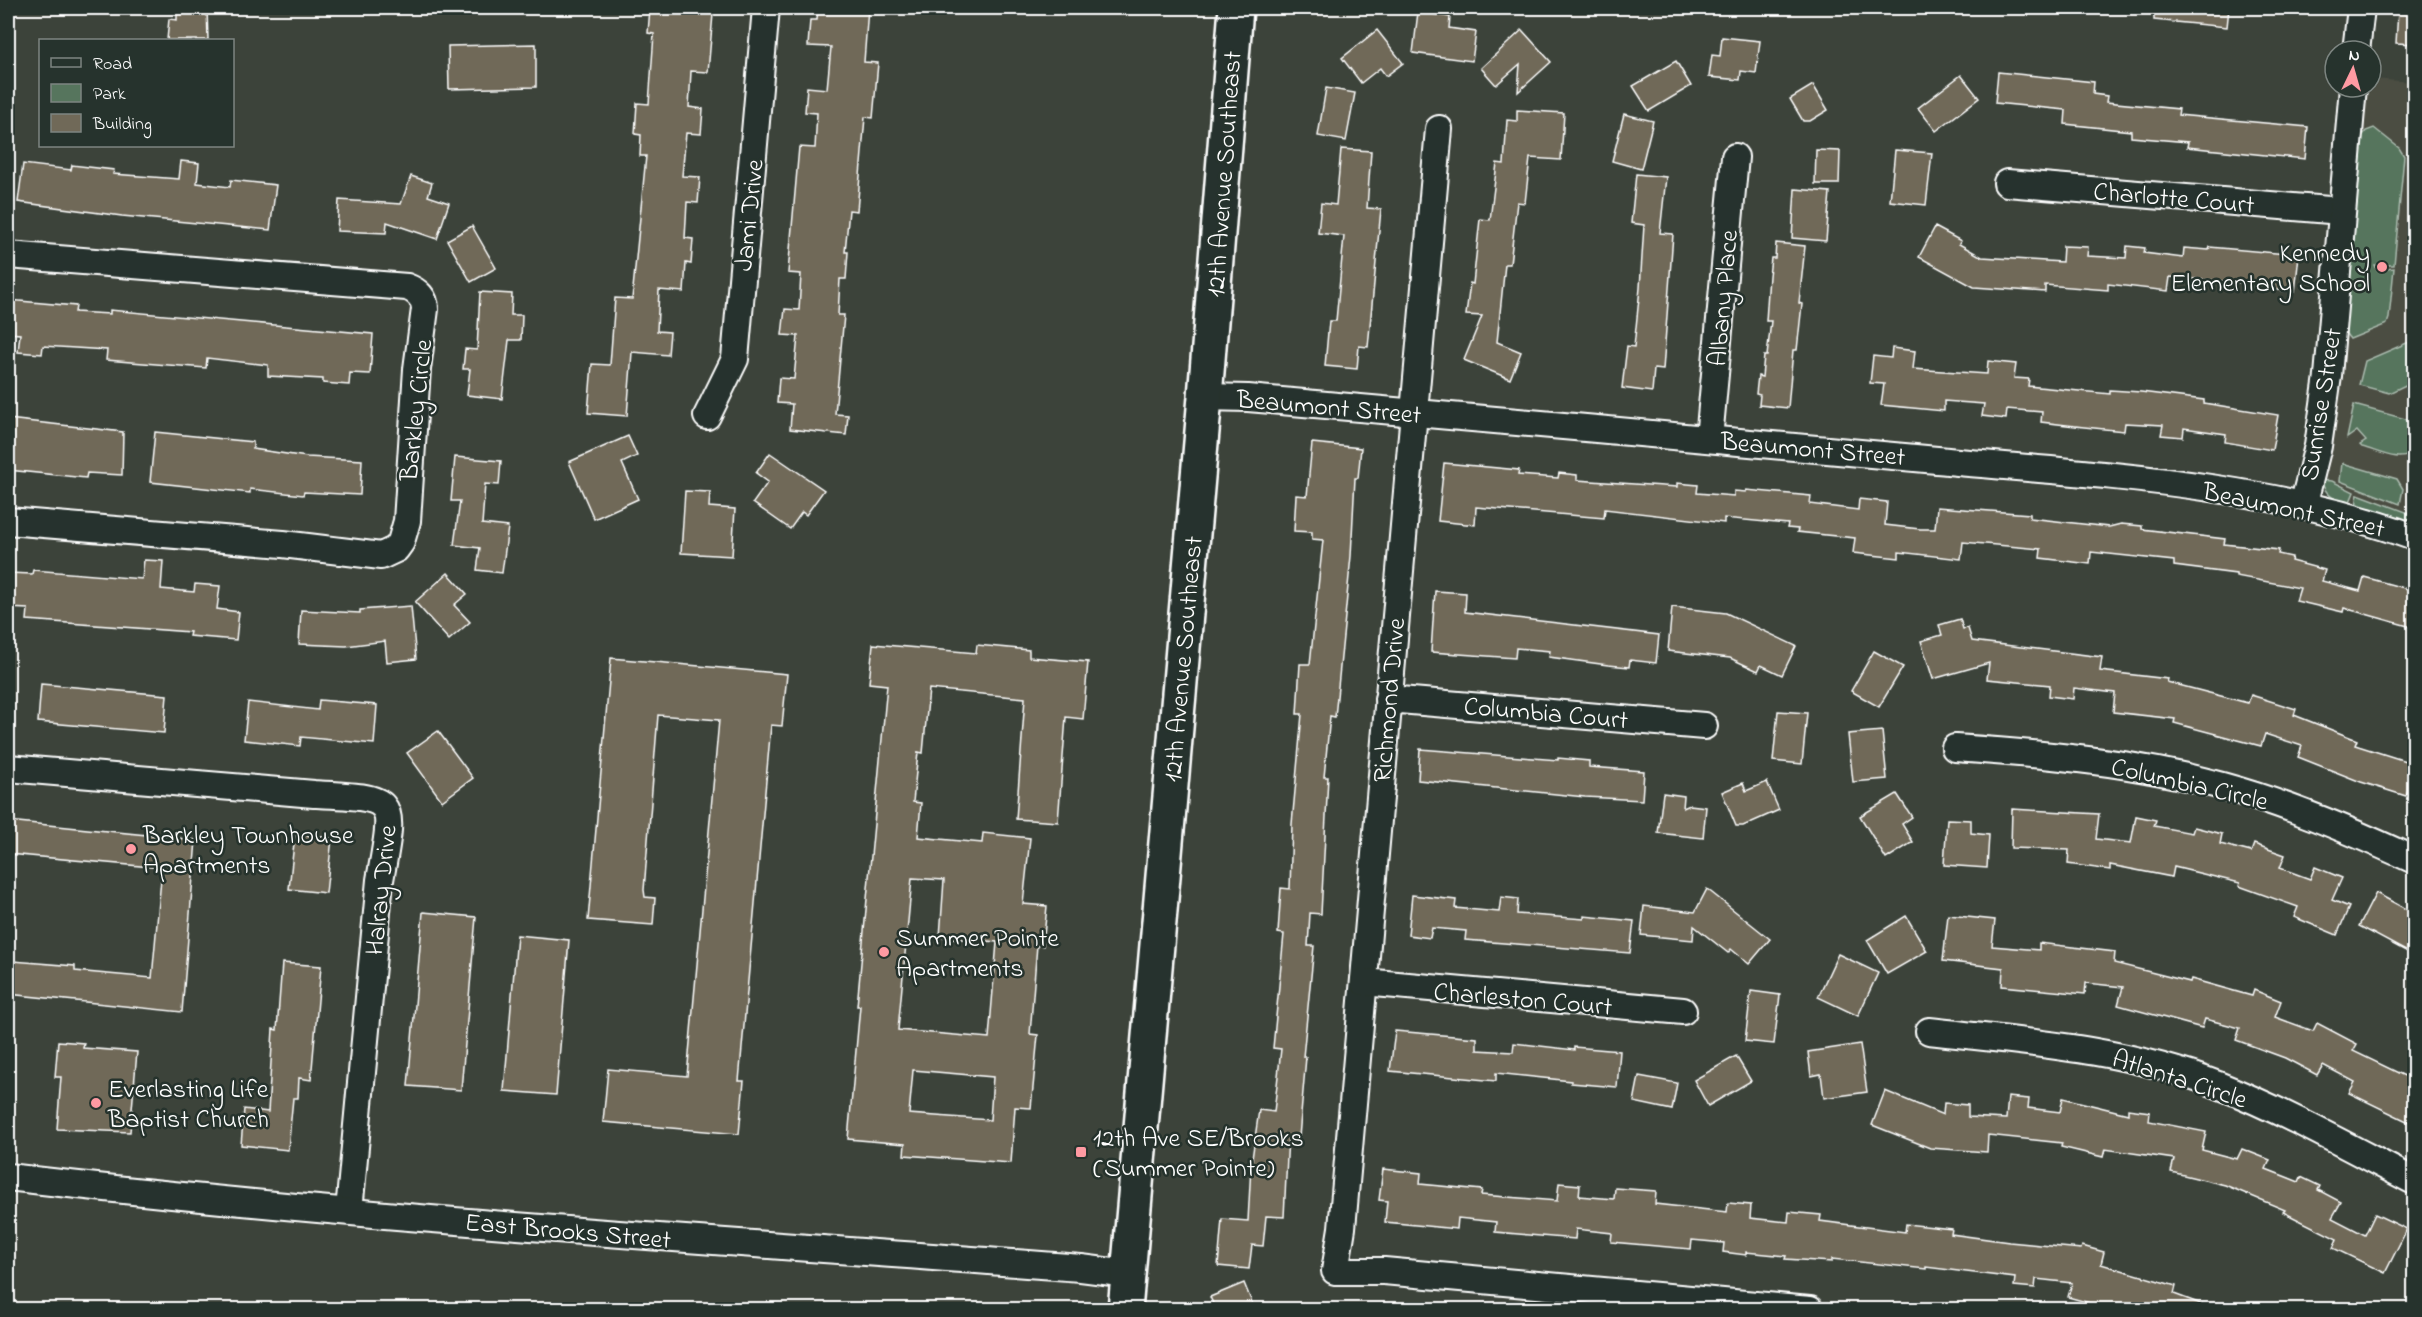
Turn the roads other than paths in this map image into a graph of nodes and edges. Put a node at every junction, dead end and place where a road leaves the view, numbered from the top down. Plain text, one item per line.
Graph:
1 (766, 8) edge
2 (1236, 8) edge
3 (2361, 8) edge
4 (2357, 39) edge
5 (2352, 99) edge
6 (1439, 129) dead end
7 (1735, 157) dead end
8 (2007, 183) dead end
9 (2341, 211) junction
10 (8, 255) edge
11 (1205, 397) junction
12 (1413, 413) junction
13 (707, 416) dead end
14 (1709, 439) junction
15 (2303, 506) junction
16 (8, 520) edge
17 (2415, 537) edge
18 (1388, 699) junction
19 (1704, 726) dead end
20 (1955, 748) dead end
21 (8, 768) edge
22 (2415, 860) edge
23 (1364, 982) junction
24 (1683, 1011) dead end
25 (1929, 1032) dead end
26 (8, 1177) edge
27 (2415, 1181) edge
28 (349, 1211) junction
29 (1128, 1274) junction
30 (1125, 1310) edge
31 (1810, 1310) edge

1 - 13 street, Jami Drive
2 - 11 main road, 12th Avenue Southeast
3 - 4 street
5 - 9 street, Sunrise Street
6 - 12 street, Richmond Drive
7 - 14 street, Albany Place
8 - 9 street, Charlotte Court
9 - 15 street, Sunrise Street
10 - 16 street, Barkley Circle
11 - 12 street, Beaumont Street
11 - 29 main road, 12th Avenue Southeast
12 - 14 street, Beaumont Street
12 - 18 street, Richmond Drive
14 - 15 street, Beaumont Street
15 - 17 street, Beaumont Street
18 - 19 street, Columbia Court
18 - 23 street, Richmond Drive
20 - 22 street, Columbia Circle
21 - 28 street, Halray Drive
23 - 24 street, Charleston Court
23 - 31 street, Richmond Drive
25 - 27 street, Atlanta Circle
26 - 28 street, East Brooks Street
28 - 29 street, East Brooks Street
29 - 30 main road, 12th Avenue Southeast

